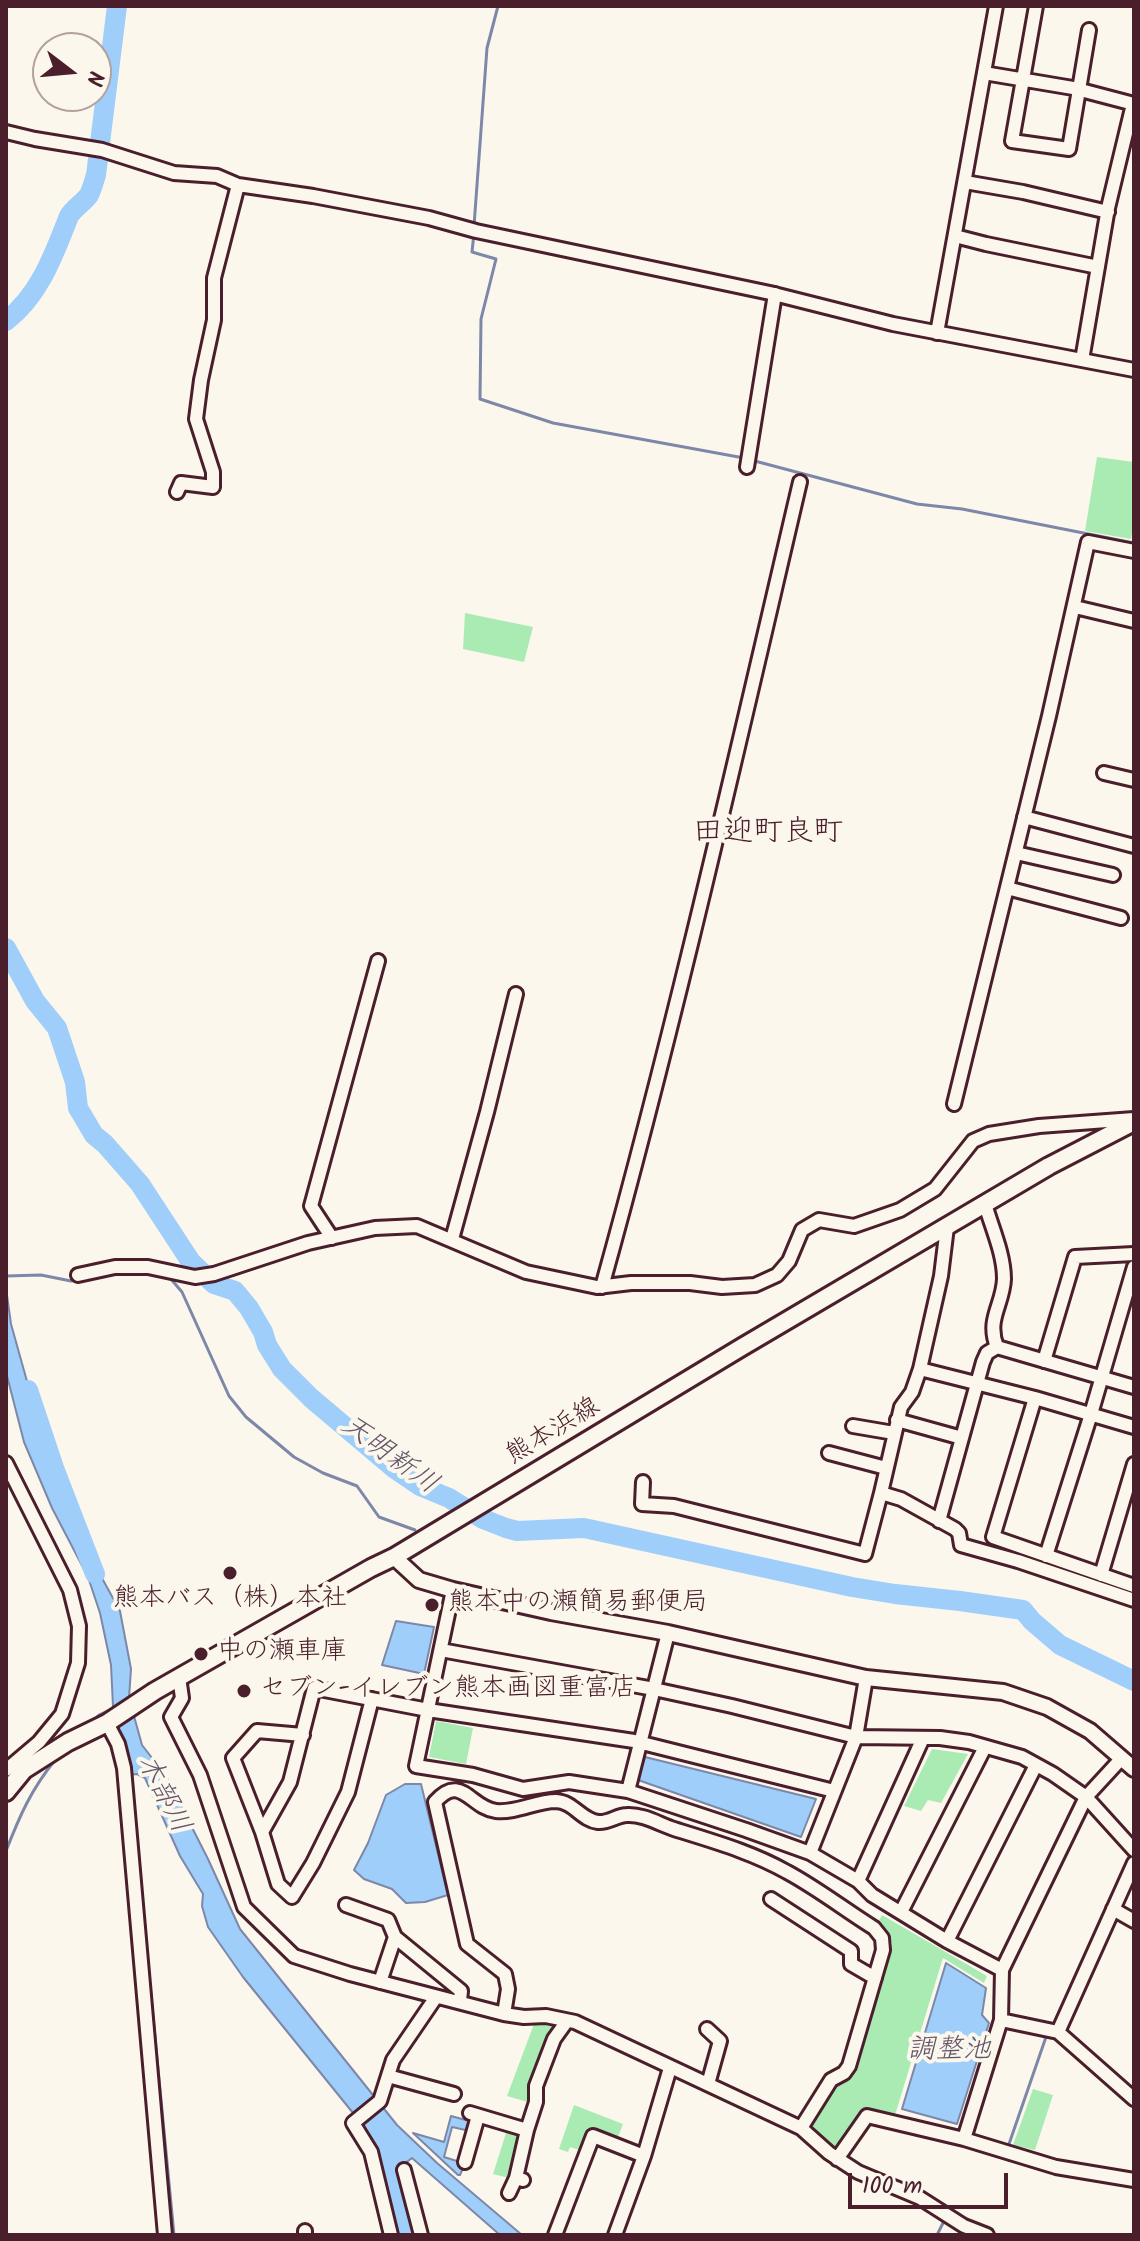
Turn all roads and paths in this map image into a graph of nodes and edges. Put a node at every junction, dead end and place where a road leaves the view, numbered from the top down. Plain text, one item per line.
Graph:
1 (996, 6) edge
2 (1036, 6) edge
3 (1089, 30) dead end
4 (984, 73) junction
5 (1024, 80) junction
6 (1078, 90) junction
7 (1134, 104) edge
8 (6, 132) edge
9 (965, 182) junction
10 (238, 185) junction
11 (1108, 212) junction
12 (955, 236) junction
13 (1098, 267) junction
14 (775, 294) junction
15 (937, 333) junction
16 (1082, 360) junction
17 (1134, 370) edge
18 (747, 467) dead end
19 (800, 482) dead end
20 (177, 492) dead end
21 (1134, 551) edge
22 (1075, 607) junction
23 (1134, 621) edge
24 (1104, 773) dead end
25 (1134, 780) edge
26 (1024, 817) junction
27 (1134, 846) edge
28 (1016, 853) junction
29 (1113, 875) dead end
30 (1007, 888) junction
31 (1121, 918) dead end
32 (378, 961) dead end
33 (516, 994) dead end
34 (954, 1104) dead end
35 (1134, 1120) edge
36 (985, 1204) junction
37 (947, 1227) junction
38 (332, 1238) junction
39 (452, 1239) junction
40 (1134, 1254) edge
41 (1134, 1267) edge
42 (78, 1275) dead end
43 (602, 1287) junction
44 (997, 1347) junction
45 (1044, 1361) junction
46 (920, 1369) junction
47 (1102, 1378) junction
48 (978, 1384) junction
49 (1134, 1387) edge
50 (1035, 1398) junction
51 (1091, 1414) junction
52 (853, 1426) dead end
53 (896, 1427) junction
54 (1134, 1427) edge
55 (962, 1438) junction
56 (829, 1453) dead end
57 (6, 1463) edge
58 (1134, 1464) edge
59 (886, 1468) junction
60 (643, 1482) dead end
61 (881, 1493) junction
62 (939, 1521) junction
63 (1046, 1556) junction
64 (394, 1557) junction
65 (1101, 1575) junction
66 (1134, 1586) edge
67 (453, 1590) junction
68 (1134, 1600) edge
69 (668, 1633) junction
70 (441, 1650) junction
71 (179, 1677) junction
72 (866, 1678) junction
73 (654, 1689) junction
74 (372, 1699) junction
75 (428, 1710) junction
76 (107, 1723) junction
77 (303, 1735) junction
78 (856, 1737) junction
79 (923, 1738) junction
80 (640, 1743) junction
81 (985, 1747) junction
82 (1121, 1759) junction
83 (1036, 1765) junction
84 (1134, 1769) edge
85 (6, 1770) edge
86 (628, 1791) junction
87 (834, 1791) junction
88 (6, 1792) edge
89 (1086, 1797) junction
90 (262, 1832) junction
91 (1134, 1850) edge
92 (810, 1853) junction
93 (1134, 1863) edge
94 (858, 1881) junction
95 (771, 1899) dead end
96 (346, 1905) dead end
97 (1113, 1909) junction
98 (901, 1912) junction
99 (1134, 1921) edge
100 (395, 1937) junction
101 (947, 1941) junction
102 (1002, 1970) junction
103 (875, 1978) junction
104 (380, 1982) junction
105 (436, 1997) junction
106 (460, 2001) junction
107 (504, 2014) junction
108 (1001, 2020) junction
109 (567, 2021) junction
110 (707, 2029) dead end
111 (1058, 2032) junction
112 (670, 2068) junction
113 (388, 2076) junction
114 (708, 2084) junction
115 (454, 2094) dead end
116 (1134, 2099) edge
117 (801, 2128) junction
118 (527, 2130) junction
119 (964, 2139) junction
120 (644, 2156) junction
121 (837, 2159) junction
122 (465, 2162) dead end
123 (404, 2170) dead end
124 (1134, 2180) edge
125 (509, 2193) dead end
126 (165, 2235) edge
127 (391, 2235) edge
128 (421, 2235) edge
129 (555, 2235) edge
130 (615, 2235) edge
131 (987, 2235) edge

1 - 4 street
2 - 5 street
3 - 6 street
4 - 5 street
4 - 9 street
5 - 6 street
5 - 6 street
6 - 7 street
7 - 11 street
8 - 10 street
9 - 11 street
9 - 12 street
10 - 14 street
10 - 20 street
11 - 13 street
12 - 13 street
12 - 15 street
13 - 16 street
14 - 15 street
14 - 18 street
15 - 16 street
16 - 17 street
19 - 43 street
21 - 22 street
22 - 23 street
22 - 26 street
24 - 25 street
26 - 27 street
26 - 28 street
28 - 29 street
28 - 30 street
30 - 31 street
30 - 34 street
32 - 38 street
33 - 39 street
35 - 36 main road, 熊本浜線
35 - 43 street
36 - 37 main road, 熊本浜線
36 - 44 street
37 - 46 street
37 - 64 main road, 熊本浜線
38 - 39 street
38 - 42 street
39 - 43 street
40 - 45 street
41 - 47 street
44 - 45 street
44 - 48 street
45 - 47 street
46 - 48 street
46 - 53 street
47 - 49 street
47 - 51 street
48 - 50 street
48 - 55 street
50 - 51 street
50 - 63 street
51 - 54 street
51 - 63 street
52 - 53 street
53 - 55 street
53 - 59 street
55 - 62 street
56 - 59 street
57 - 85 street
58 - 65 street
59 - 61 street
60 - 61 street
61 - 62 street
62 - 68 street
63 - 65 street
64 - 67 street
64 - 71 main road, 熊本浜線
65 - 66 street
67 - 69 street
67 - 70 street
69 - 72 street
69 - 73 street
70 - 73 street
70 - 75 street
71 - 76 main road, 熊本浜線
71 - 104 street
72 - 78 street
72 - 82 street
73 - 78 street
73 - 80 street
74 - 75 street
74 - 77 street
74 - 90 street
75 - 80 street
75 - 86 street
76 - 88 main road, 熊本浜線
76 - 126 street
77 - 90 street
77 - 90 street
78 - 79 street
78 - 87 street
79 - 81 street
79 - 94 street
80 - 86 street
80 - 87 street
81 - 83 street
81 - 98 street
82 - 84 street
82 - 89 street
83 - 89 street
83 - 101 street
86 - 92 street
87 - 92 street
89 - 91 street
89 - 102 street
92 - 94 street
93 - 97 street
94 - 98 street
95 - 103 street
96 - 100 street
97 - 99 street
97 - 111 street
98 - 101 street
100 - 104 street
100 - 106 street
101 - 102 street
102 - 108 street
103 - 107 street
103 - 117 street
104 - 105 street
105 - 106 street
105 - 113 street
106 - 107 street
107 - 109 street
108 - 111 street
108 - 119 street
109 - 112 street
109 - 118 street
110 - 114 street
111 - 116 street
112 - 114 street
112 - 120 street
113 - 115 street
113 - 127 street
114 - 117 street
117 - 121 street
118 - 122 street
118 - 125 street
119 - 121 street
119 - 124 street
120 - 129 street
120 - 130 street
121 - 131 street
123 - 128 street

